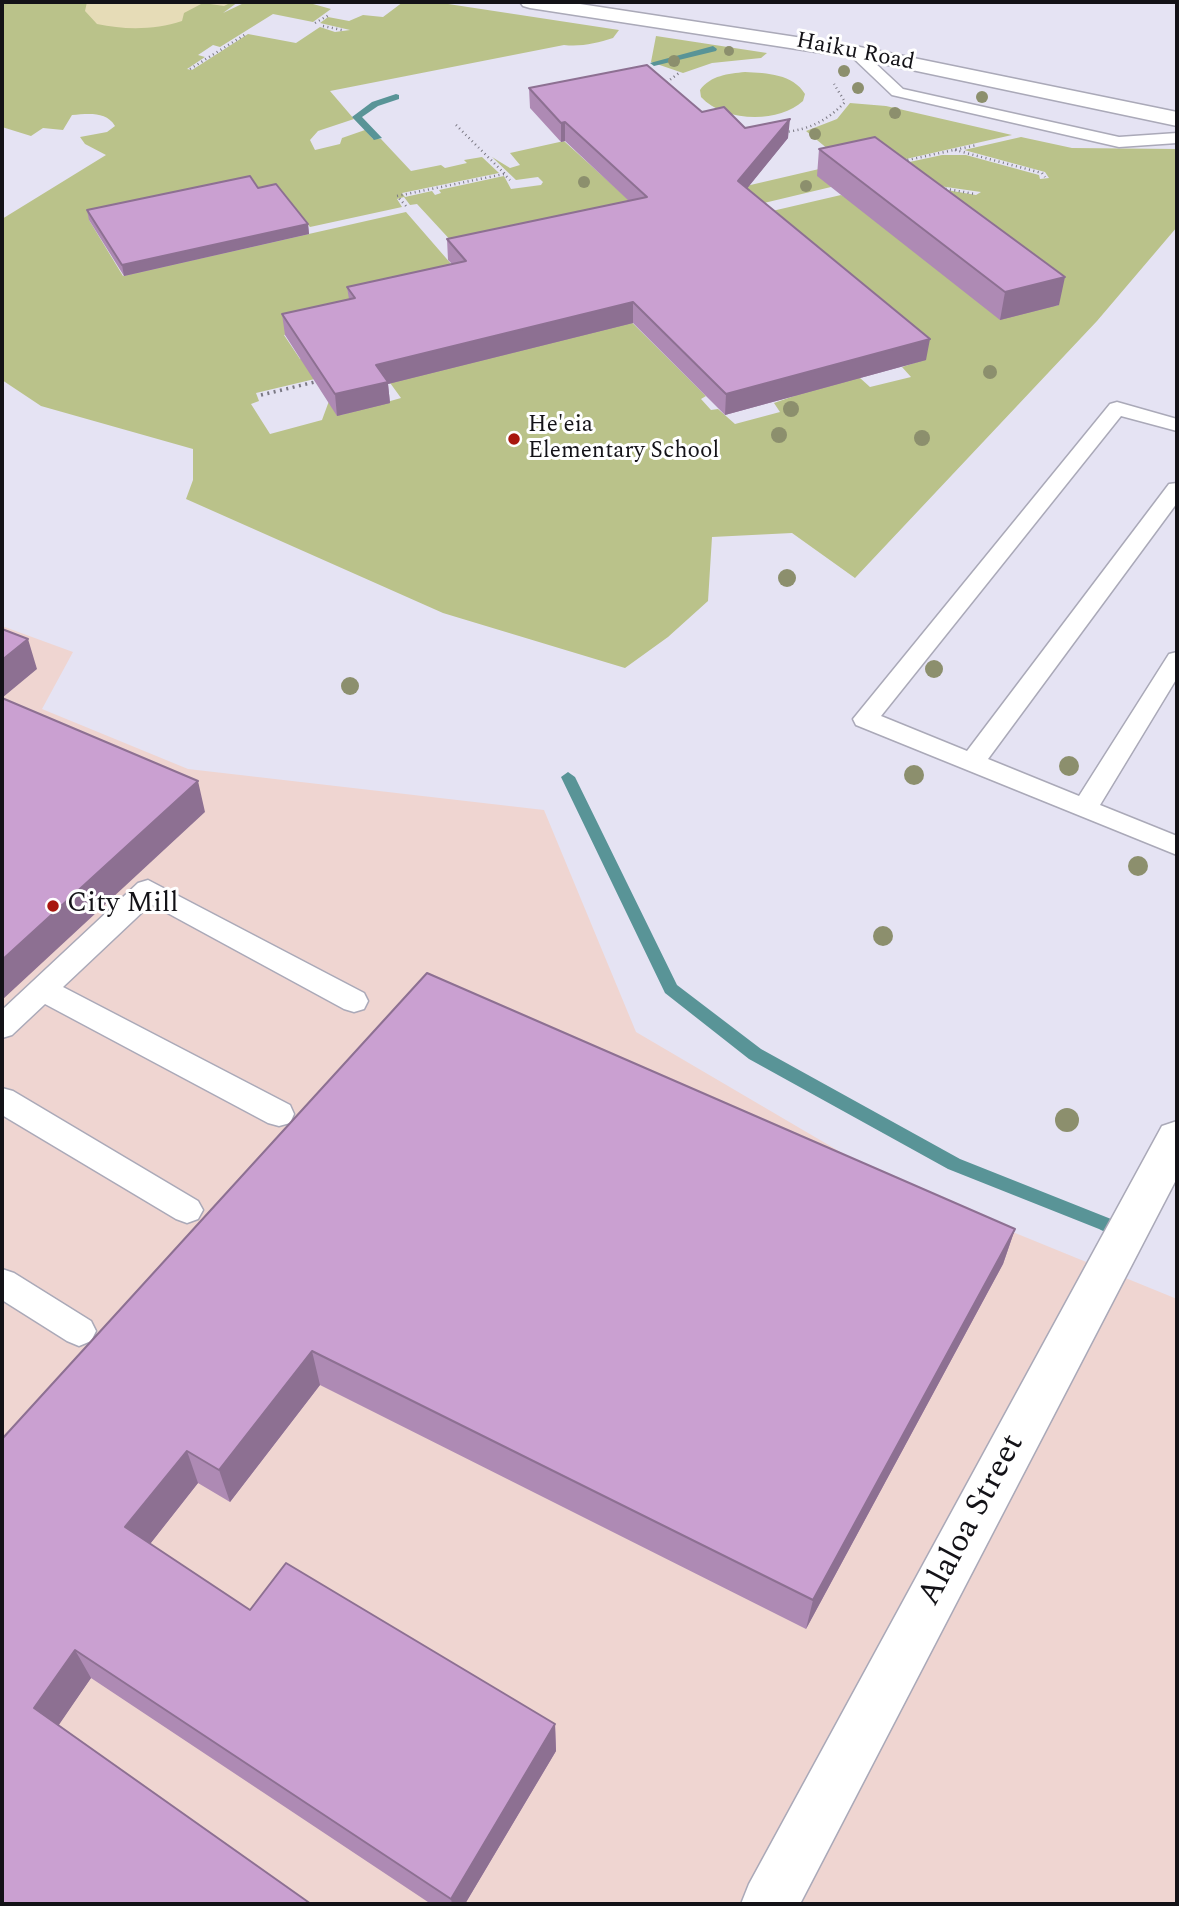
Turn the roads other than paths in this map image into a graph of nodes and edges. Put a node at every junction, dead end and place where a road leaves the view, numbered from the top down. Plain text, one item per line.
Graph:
1 (530, 2) edge
2 (855, 52) junction
3 (1177, 119) edge
4 (1177, 138) edge
5 (1177, 425) edge
6 (1177, 489) edge
7 (1177, 659) edge
8 (973, 761) junction
9 (1085, 808) junction
10 (1177, 846) edge
11 (42, 989) junction
12 (354, 1001) dead end
13 (2, 1027) edge
14 (2, 1100) edge
15 (279, 1114) dead end
16 (1177, 1138) edge
17 (187, 1210) dead end
18 (2, 1283) edge
19 (79, 1331) dead end
20 (769, 1904) edge

1 - 2 main road, Haiku Road
2 - 3 main road, Haiku Road
2 - 4 lane
5 - 8 lane
6 - 8 lane
7 - 9 lane
8 - 9 lane
9 - 10 lane
11 - 12 lane
11 - 13 lane
11 - 15 lane
14 - 17 lane
16 - 20 main road, Alaloa Street
18 - 19 lane

